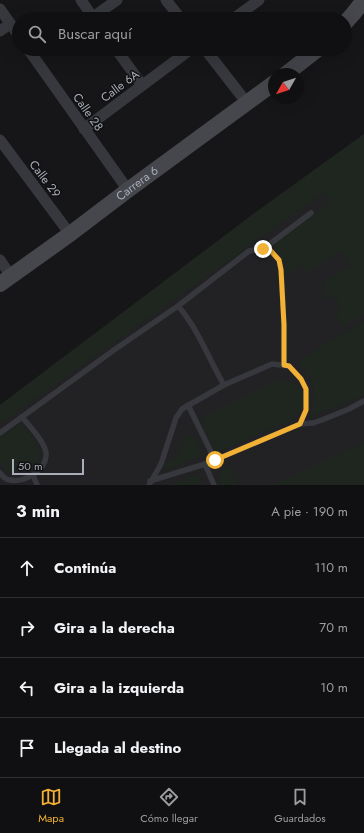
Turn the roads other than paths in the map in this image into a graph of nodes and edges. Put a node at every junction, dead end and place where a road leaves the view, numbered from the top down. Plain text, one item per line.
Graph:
1 (81, 0) edge
2 (116, 0) edge
3 (166, 0) edge
4 (259, 0) edge
5 (364, 0) edge
6 (0, 9) edge
7 (90, 12) edge
8 (101, 12) edge
9 (175, 12) edge
10 (243, 12) edge
11 (352, 15) edge
12 (10, 24) junction
13 (12, 27) edge
14 (0, 31) edge
15 (33, 56) edge
16 (121, 56) edge
17 (181, 56) edge
18 (210, 56) edge
19 (309, 56) edge
20 (294, 68) edge
21 (142, 85) junction
22 (268, 87) edge
23 (247, 103) junction
24 (84, 129) junction
25 (0, 140) edge
26 (128, 190) junction
27 (311, 213) dead end
28 (70, 234) junction
29 (263, 249) junction
30 (0, 260) edge
31 (6, 280) edge
32 (178, 306) junction
33 (284, 365) junction
34 (224, 385) junction
35 (364, 401) edge
36 (188, 405) junction
37 (22, 417) junction
38 (300, 424) junction
39 (0, 433) edge
40 (215, 460) junction
41 (205, 464) junction
42 (0, 473) edge
43 (34, 475) junction
44 (150, 483) edge
45 (36, 485) edge
46 (214, 485) edge

1 - 7 street
2 - 8 street
3 - 9 street
4 - 10 street
5 - 11 street
6 - 12 street
12 - 13 street
12 - 14 street
15 - 24 street, Calle 28
16 - 21 street
17 - 21 street, Calle 6A
18 - 23 street
19 - 20 street
21 - 24 street, Calle 6A
22 - 23 street, Carrera 6
23 - 26 street, Carrera 6
24 - 26 street, Calle 28
25 - 28 street, Calle 29
26 - 28 street, Carrera 6
27 - 29 lane
28 - 31 street, Carrera 6
29 - 32 lane
29 - 33 lane
30 - 31 street
32 - 34 lane
32 - 37 lane
33 - 34 lane
33 - 38 lane
34 - 36 lane
35 - 38 lane
36 - 40 lane
36 - 44 lane
37 - 39 lane
37 - 43 lane
38 - 40 lane
40 - 41 lane
41 - 44 lane
41 - 46 lane
42 - 43 lane
43 - 45 lane

